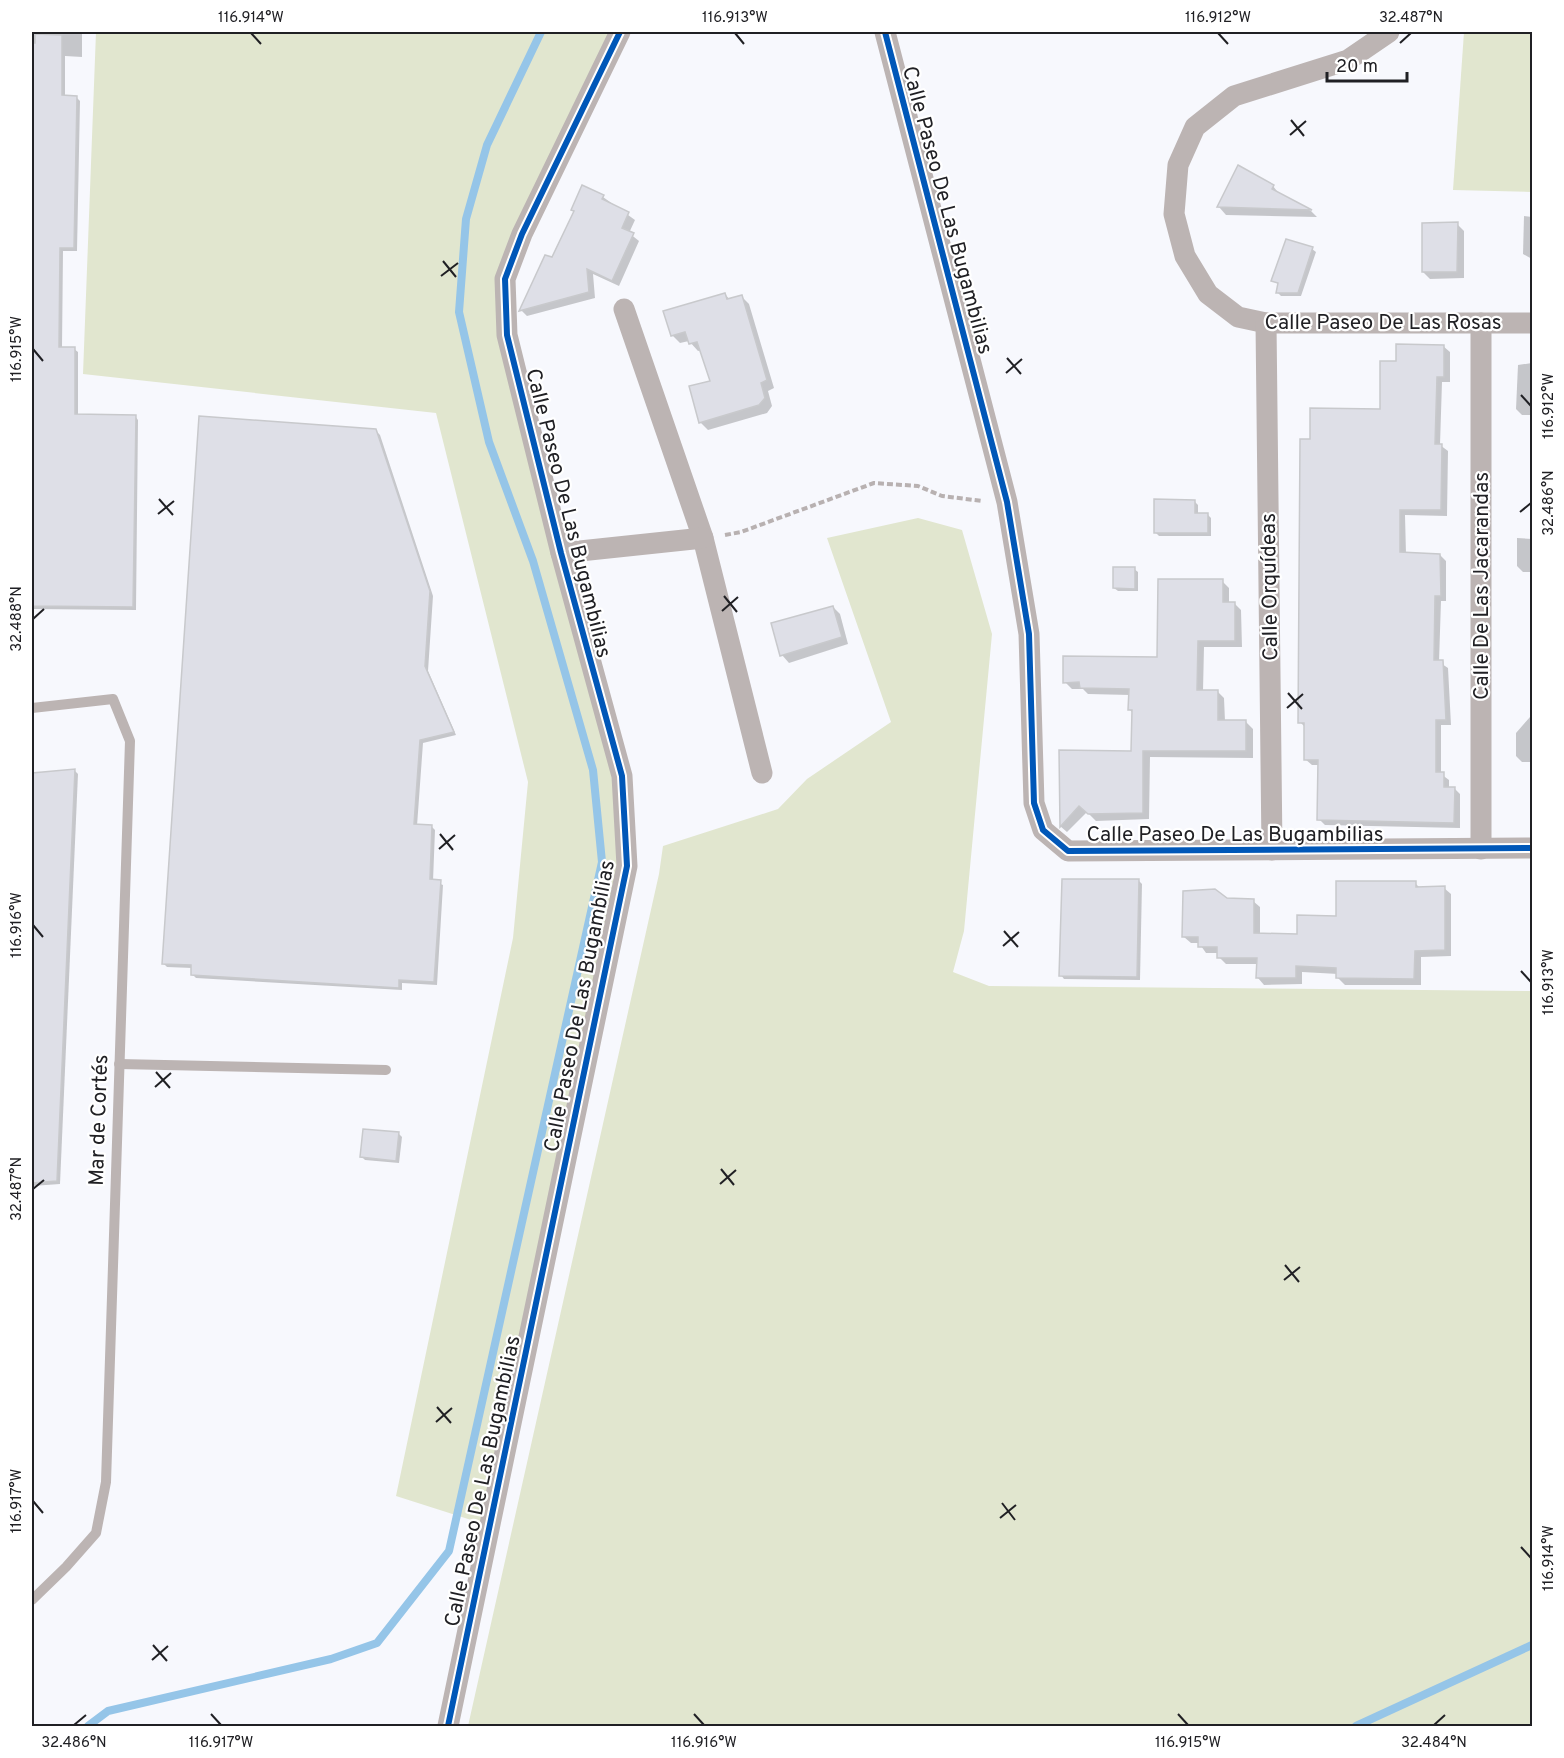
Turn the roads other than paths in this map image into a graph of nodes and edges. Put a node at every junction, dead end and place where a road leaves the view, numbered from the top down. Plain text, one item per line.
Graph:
1 (620, 32) edge
2 (885, 32) edge
3 (1389, 32) edge
4 (624, 309) dead end
5 (1266, 323) junction
6 (1481, 323) junction
7 (1533, 323) edge
8 (703, 538) junction
9 (561, 553) junction
10 (32, 708) edge
11 (762, 773) dead end
12 (1533, 848) edge
13 (1481, 849) junction
14 (1272, 850) junction
15 (119, 1064) junction
16 (386, 1070) dead end
17 (32, 1600) edge
18 (448, 1726) edge

1 - 9 street, Calle Paseo De Las Bugambilias
2 - 14 street, Calle Paseo De Las Bugambilias
3 - 5 street, Calle Paseo De Las Rosas
4 - 8 street
5 - 6 street, Calle Paseo De Las Rosas
5 - 14 street, Calle Orquídeas
6 - 7 street, Calle Paseo De Las Rosas
6 - 13 street, Calle De Las Jacarandas
8 - 9 street
8 - 11 street
9 - 18 street, Calle Paseo De Las Bugambilias
10 - 15 lane, Mar de Cortés
12 - 13 street, Calle Paseo De Las Bugambilias
13 - 14 street, Calle Paseo De Las Bugambilias
15 - 16 lane
15 - 17 lane, Mar de Cortés

